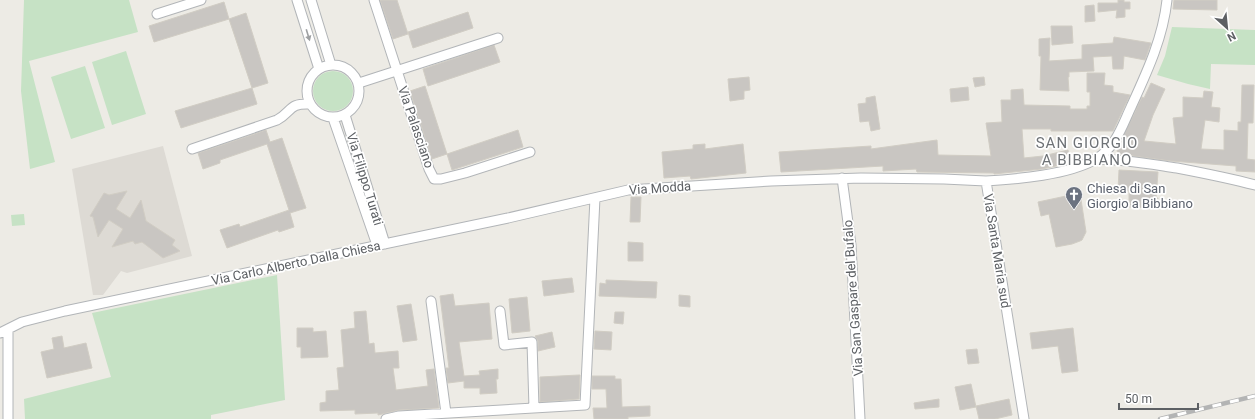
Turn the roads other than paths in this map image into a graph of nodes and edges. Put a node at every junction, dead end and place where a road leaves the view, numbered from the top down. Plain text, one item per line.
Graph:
1 (201, 0) edge
2 (297, 0) edge
3 (311, 0) edge
4 (374, 0) edge
5 (1167, 0) edge
6 (157, 14) dead end
7 (498, 38) dead end
8 (331, 65) junction
9 (319, 69) junction
10 (397, 71) junction
11 (358, 83) junction
12 (310, 104) junction
13 (345, 115) junction
14 (333, 118) junction
15 (192, 149) dead end
16 (530, 152) dead end
17 (1095, 160) junction
18 (842, 178) junction
19 (986, 181) junction
20 (1255, 184) edge
21 (594, 198) junction
22 (381, 244) junction
23 (431, 301) dead end
24 (500, 311) dead end
25 (4, 331) edge
26 (534, 408) junction
27 (446, 414) junction
28 (8, 419) edge
29 (386, 419) edge
30 (860, 419) edge
31 (1024, 419) edge

1 - 6 street
2 -> 9 street
3 - 8 street
4 - 10 street, Via Palasciano
5 - 17 street, Via Santa Maria sud
7 - 10 street, Via Palasciano
8 - 9 street
8 - 11 street
9 - 12 street
10 - 11 street, Via Palasciano
10 - 16 street, Via Palasciano
11 - 13 street, Via Filippo Turati
12 - 14 street
12 - 15 street
13 - 14 street, Via Filippo Turati
13 - 22 street, Via Filippo Turati
14 - 22 street, Via Filippo Turati
17 - 19 street, Via Santa Maria sud
17 - 20 street
18 - 19 street, Via Modda
18 - 21 street, Via Modda
18 - 30 street, Via San Gaspare del Bufalo
19 - 31 street, Via Santa Maria sud
21 - 22 street, Via Carlo Alberto Dalla Chiesa
21 - 26 street
22 - 25 street, Via Carlo Alberto Dalla Chiesa
23 - 27 street
24 - 26 street
25 - 28 street
26 - 27 street
27 - 29 street

